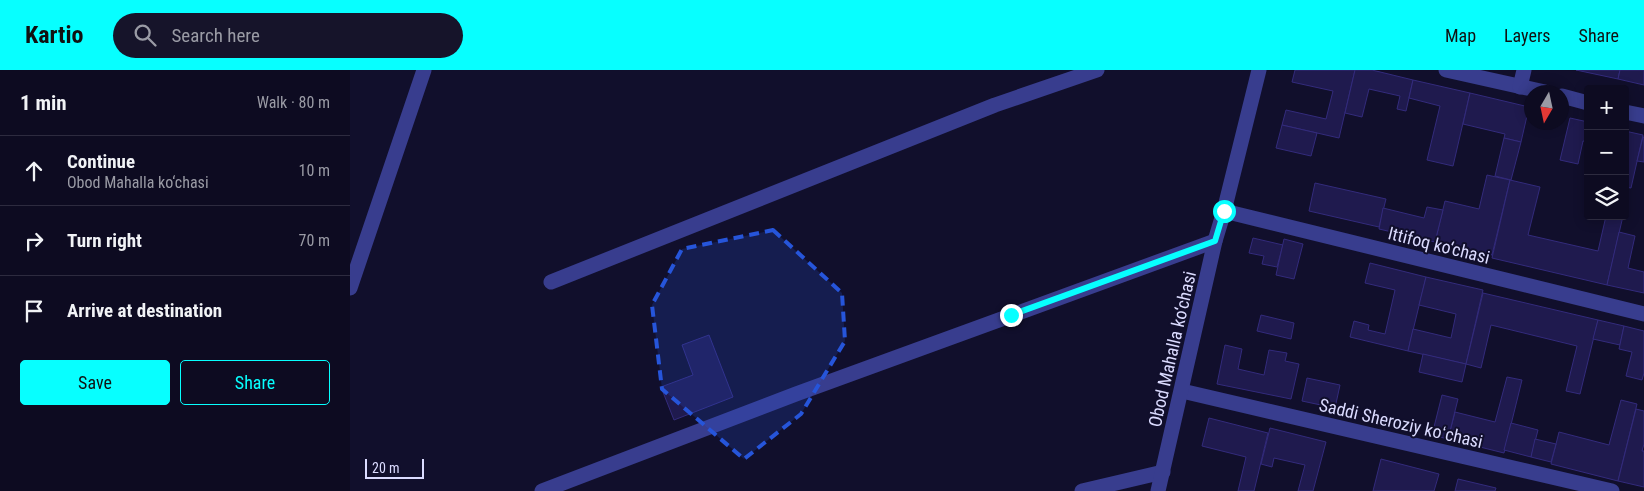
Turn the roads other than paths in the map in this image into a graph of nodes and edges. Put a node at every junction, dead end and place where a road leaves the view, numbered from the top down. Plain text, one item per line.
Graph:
1 (424, 70) edge
2 (1097, 70) edge
3 (1259, 70) edge
4 (1446, 70) edge
5 (1524, 70) edge
6 (1520, 87) junction
7 (1524, 88) edge
8 (1569, 98) edge
9 (1584, 102) edge
10 (1629, 113) edge
11 (1644, 116) edge
12 (1224, 211) junction
13 (1215, 241) junction
14 (551, 282) dead end
15 (350, 288) edge
16 (1644, 314) edge
17 (1182, 391) junction
18 (1163, 472) junction
19 (542, 491) edge
20 (1082, 491) edge
21 (1158, 491) edge
22 (1612, 491) edge

1 - 15 street
2 - 14 street
3 - 12 street, Obod Mahalla ko‘chasi
4 - 6 street
5 - 6 street
6 - 7 street
8 - 9 street
10 - 11 street
12 - 13 street, Obod Mahalla ko‘chasi
12 - 16 street, Ittifoq ko‘chasi
13 - 17 street, Obod Mahalla ko‘chasi
13 - 19 street
17 - 18 street, Obod Mahalla ko‘chasi
17 - 22 street, Saddi Sheroziy koʻchasi
18 - 20 street
18 - 21 street, Obod Mahalla ko‘chasi

